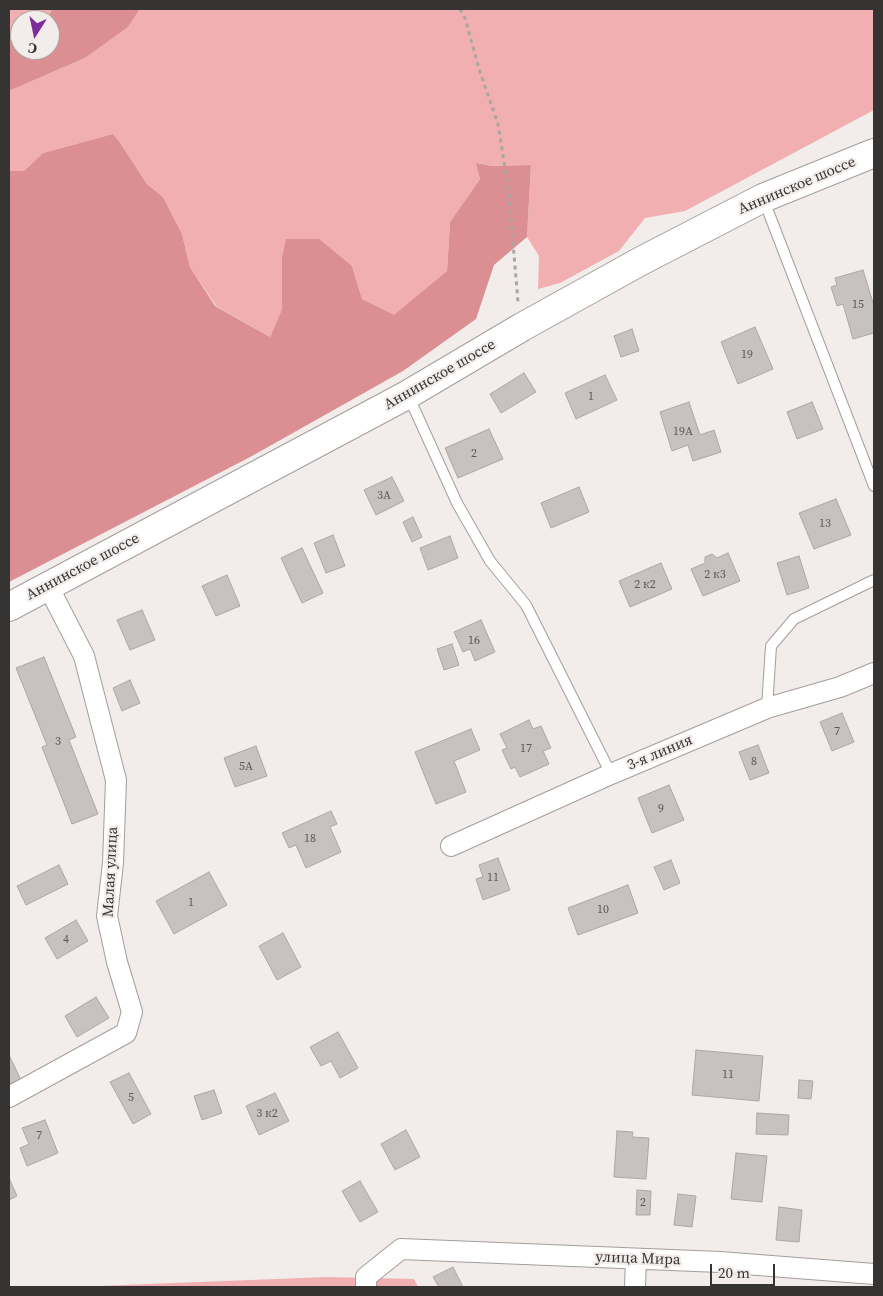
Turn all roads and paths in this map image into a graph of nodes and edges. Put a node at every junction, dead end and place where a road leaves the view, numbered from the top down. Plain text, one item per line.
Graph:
1 (460, 9) edge
2 (874, 153) edge
3 (763, 198) junction
4 (522, 327) junction
5 (408, 395) junction
6 (874, 486) edge
7 (874, 580) edge
8 (48, 586) junction
9 (9, 607) edge
10 (874, 673) edge
11 (767, 708) junction
12 (611, 774) junction
13 (451, 846) dead end
14 (9, 1097) edge
15 (636, 1259) junction
16 (874, 1274) edge
17 (366, 1287) edge
18 (635, 1287) edge

1 - 4 path
2 - 3 main road, Аннинское шоссе
3 - 4 main road, Аннинское шоссе
3 - 6 lane
4 - 5 main road, Аннинское шоссе
5 - 8 main road, Аннинское шоссе
5 - 12 lane
7 - 11 lane
8 - 9 main road, Аннинское шоссе
8 - 14 street, Малая улица
10 - 11 street, 3-я линия
11 - 12 street, 3-я линия
12 - 13 street, 3-я линия
15 - 16 street, улица Мира
15 - 17 street, улица Мира
15 - 18 street

